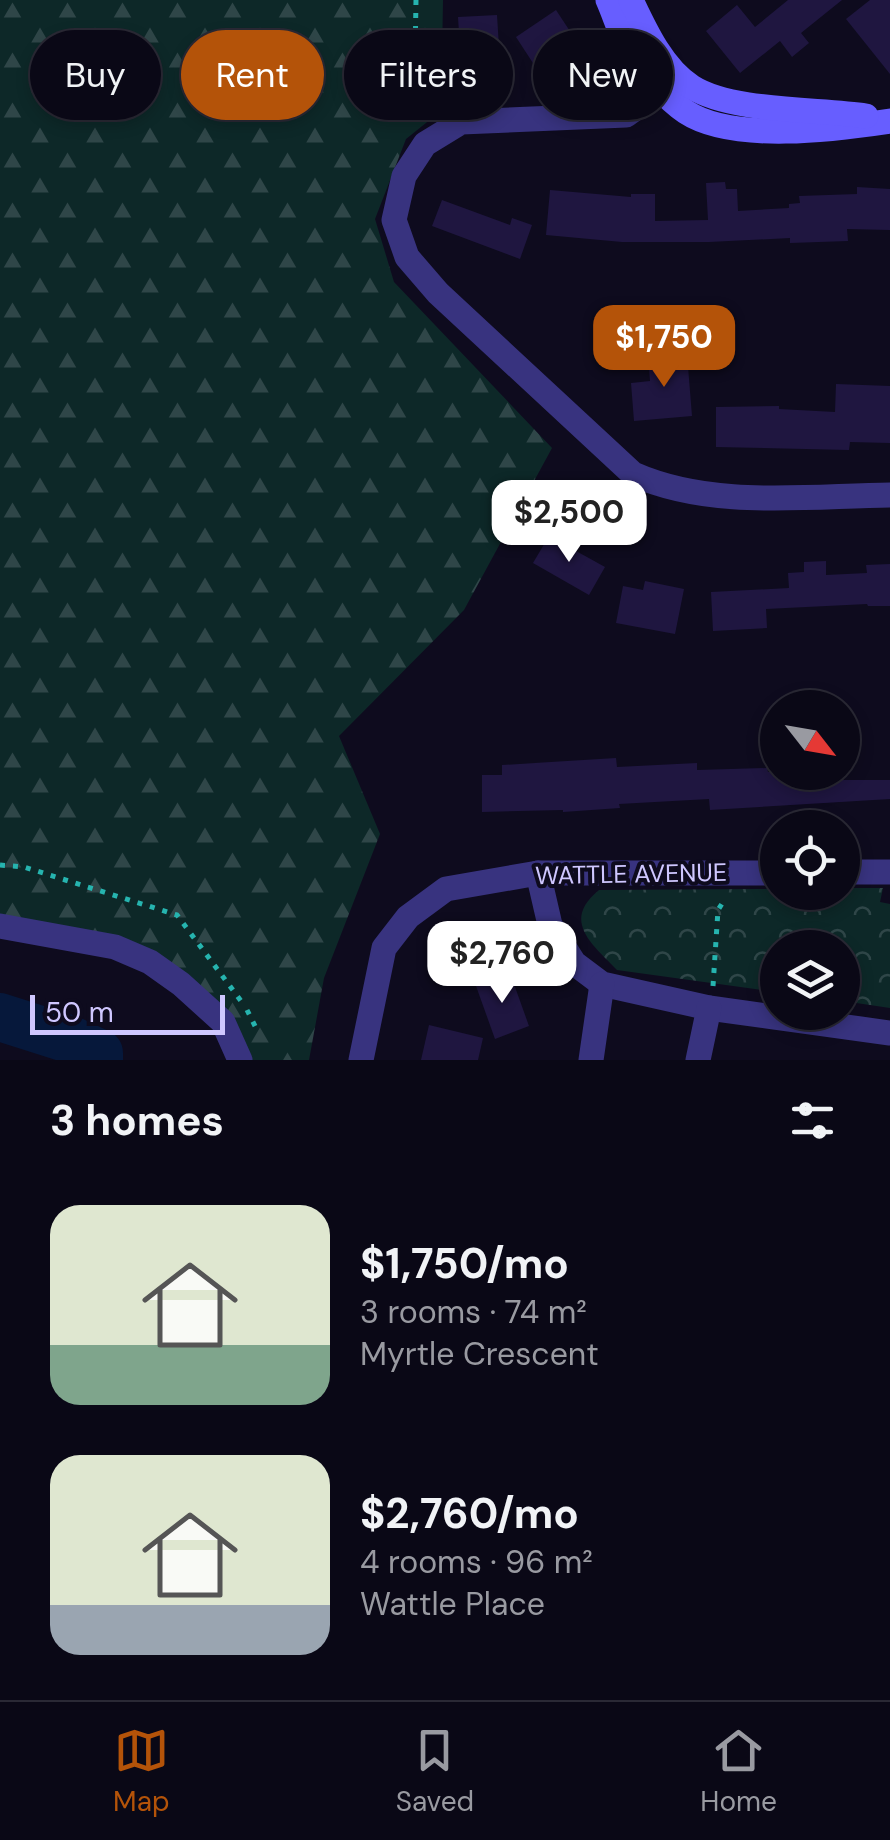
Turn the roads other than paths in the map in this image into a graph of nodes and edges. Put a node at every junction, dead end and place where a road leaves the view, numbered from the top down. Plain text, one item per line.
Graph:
1 (608, 0) edge
2 (631, 0) edge
3 (621, 30) edge
4 (673, 99) edge
5 (533, 119) edge
6 (890, 120) edge
7 (890, 495) edge
8 (760, 872) edge
9 (860, 872) edge
10 (890, 872) edge
11 (538, 874) junction
12 (0, 926) edge
13 (602, 984) junction
14 (709, 1008) junction
15 (890, 1033) edge
16 (240, 1060) edge
17 (361, 1060) edge
18 (591, 1060) edge
19 (698, 1060) edge

1 - 3 main road
2 - 6 main road
4 - 6 main road
5 - 7 street
8 - 11 street, WATTLE AVENUE
9 - 10 street
11 - 13 street
11 - 17 street, WATTLE AVENUE
12 - 16 street
13 - 14 street
13 - 18 street
14 - 15 street
14 - 19 street

